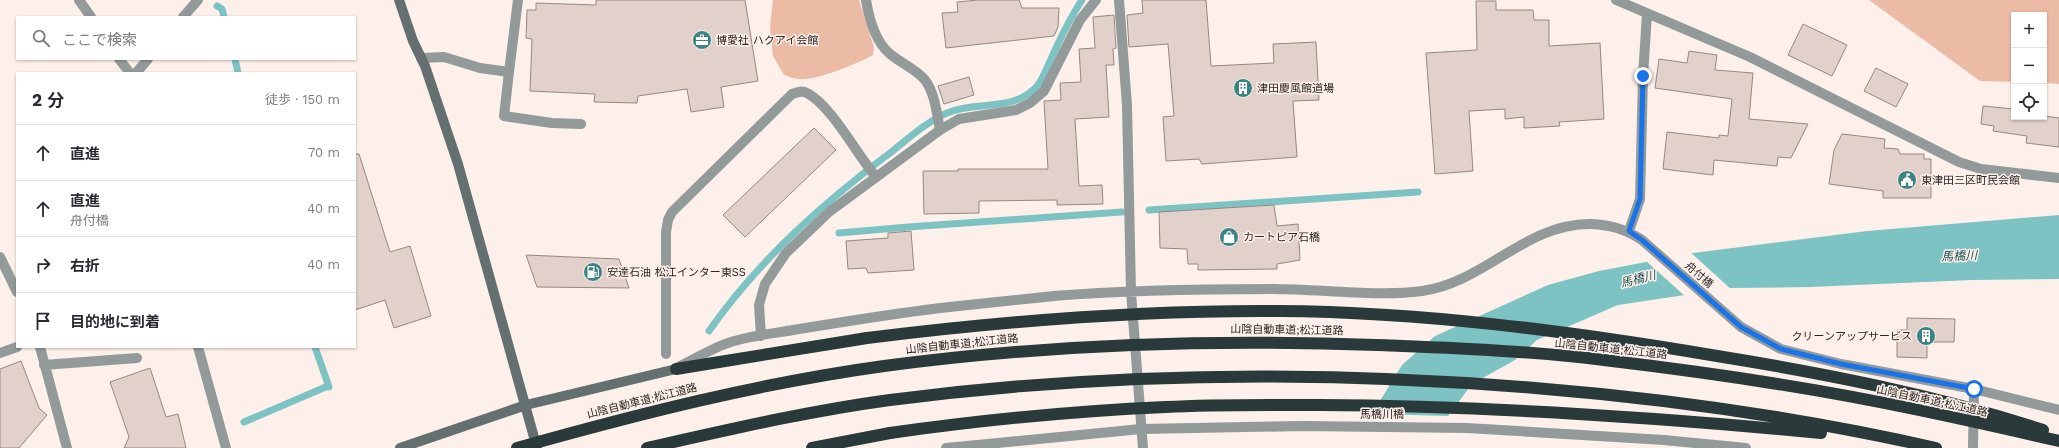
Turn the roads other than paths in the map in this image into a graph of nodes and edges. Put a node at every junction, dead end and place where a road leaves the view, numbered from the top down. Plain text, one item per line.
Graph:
1 (79, 0) edge
2 (198, 0) edge
3 (399, 0) edge
4 (518, 0) edge
5 (866, 0) edge
6 (1096, 0) edge
7 (1119, 0) edge
8 (1616, 0) edge
9 (1647, 14) junction
10 (90, 16) edge
11 (184, 16) edge
12 (421, 58) junction
13 (121, 60) edge
14 (147, 60) edge
15 (129, 72) edge
16 (137, 72) edge
17 (509, 72) junction
18 (938, 123) junction
19 (581, 124) dead end
20 (871, 172) junction
21 (2059, 178) edge
22 (1629, 231) junction
23 (0, 256) edge
24 (16, 290) edge
25 (1132, 292) junction
26 (761, 336) junction
27 (16, 347) edge
28 (40, 348) edge
29 (198, 348) edge
30 (0, 353) edge
31 (666, 354) dead end
32 (137, 358) dead end
33 (44, 365) junction
34 (676, 369) junction
35 (1974, 389) junction
36 (526, 405) junction
37 (2059, 410) edge
38 (1141, 429) junction
39 (2059, 436) edge
40 (1902, 440) junction
41 (2059, 441) edge
42 (1664, 444) edge
43 (67, 448) edge
44 (226, 448) edge
45 (400, 448) edge
46 (517, 448) edge
47 (537, 448) edge
48 (647, 448) edge
49 (812, 448) edge
50 (946, 448) edge
51 (1143, 448) edge
52 (1746, 448) edge
53 (1936, 448) edge
54 (1973, 448) edge

1 - 10 street
2 - 11 street
3 - 12 street
4 - 17 street
5 - 18 street
6 - 18 street
7 - 25 street
8 - 9 street
9 - 21 street
9 - 22 street
12 - 17 street
12 - 36 street
13 - 15 street
14 - 16 street
17 - 19 street
18 - 20 street
20 - 26 street
20 - 31 street
22 - 25 street
22 - 35 street, 舟付橋
23 - 24 street
25 - 26 street
25 - 38 street
26 - 34 street
27 - 30 street
28 - 33 street
29 - 44 street
32 - 33 street
33 - 43 street
34 - 36 street
34 - 39 highway, bridge
35 - 37 street, 舟付橋
35 - 54 street
36 - 45 street
36 - 47 street
38 - 42 street, 馬橋川橋
38 - 50 street, 馬橋川橋
38 - 51 street
40 - 48 highway, bridge
40 - 49 highway, bridge
40 - 53 highway, bridge
41 - 46 highway, 山陰自動車道;松江道路, bridge
42 - 52 street, 馬橋川橋

